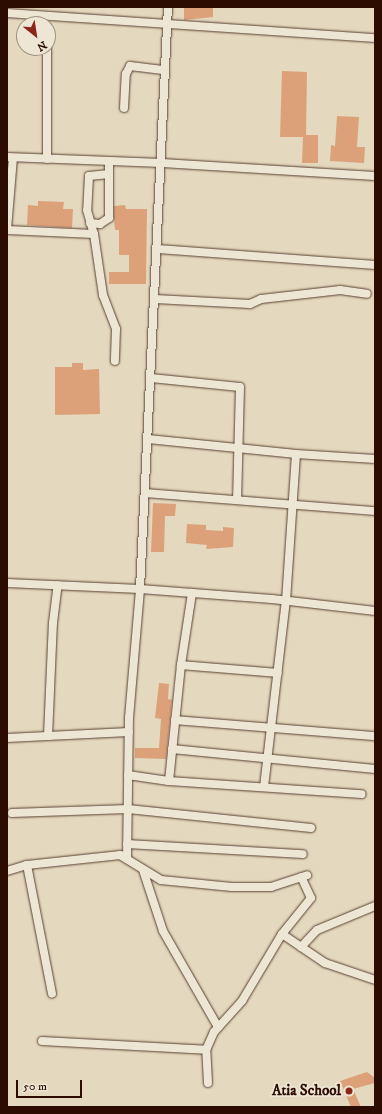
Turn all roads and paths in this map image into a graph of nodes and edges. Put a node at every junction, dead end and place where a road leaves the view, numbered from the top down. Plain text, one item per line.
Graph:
1 (168, 7) edge
2 (7, 13) edge
3 (24, 16) edge
4 (56, 20) edge
5 (167, 25) junction
6 (375, 38) edge
7 (47, 56) edge
8 (166, 70) junction
9 (124, 108) dead end
10 (10, 158) edge
11 (47, 159) junction
12 (109, 161) junction
13 (162, 163) junction
14 (109, 174) junction
15 (375, 176) edge
16 (90, 223) junction
17 (7, 230) edge
18 (94, 234) junction
19 (158, 249) junction
20 (375, 265) edge
21 (367, 294) dead end
22 (155, 299) junction
23 (115, 361) dead end
24 (151, 378) junction
25 (148, 439) junction
26 (238, 448) junction
27 (296, 454) junction
28 (375, 459) edge
29 (145, 492) junction
30 (237, 500) junction
31 (292, 504) junction
32 (375, 511) edge
33 (7, 583) edge
34 (58, 585) junction
35 (140, 589) junction
36 (192, 593) junction
37 (286, 601) junction
38 (375, 611) edge
39 (181, 665) junction
40 (278, 673) junction
41 (175, 720) junction
42 (273, 728) junction
43 (129, 732) junction
44 (48, 736) junction
45 (375, 736) edge
46 (7, 738) edge
47 (172, 749) junction
48 (268, 758) junction
49 (375, 769) edge
50 (128, 775) junction
51 (169, 781) junction
52 (264, 787) junction
53 (362, 794) dead end
54 (128, 809) junction
55 (12, 813) dead end
56 (311, 828) dead end
57 (127, 844) junction
58 (303, 854) dead end
59 (127, 859) junction
60 (27, 865) junction
61 (143, 870) junction
62 (7, 871) edge
63 (375, 906) edge
64 (282, 934) junction
65 (301, 947) junction
66 (375, 980) edge
67 (52, 994) dead end
68 (218, 1027) junction
69 (42, 1041) dead end
70 (206, 1050) junction
71 (208, 1083) dead end

1 - 5 street
2 - 3 street
4 - 5 street
5 - 6 street
5 - 8 street
7 - 11 street
8 - 9 street
8 - 13 street
10 - 11 street
10 - 17 street
11 - 12 street
12 - 13 street
12 - 14 street
13 - 15 street
13 - 19 street
14 - 16 street
14 - 16 street
16 - 18 street
17 - 18 street
18 - 23 street
19 - 20 street
19 - 22 street
21 - 22 street
22 - 24 street
24 - 25 street
24 - 26 street
25 - 26 street
25 - 29 street
26 - 27 street
26 - 30 street
27 - 28 street
27 - 31 street
29 - 30 street
29 - 35 street
30 - 31 street
31 - 32 street
31 - 37 street
33 - 34 street
34 - 35 street
34 - 44 street
35 - 36 street
35 - 43 street
36 - 37 street
36 - 39 street
37 - 38 street
37 - 40 street
39 - 40 street
39 - 41 street
40 - 42 street
41 - 42 street
41 - 47 street
42 - 45 street
42 - 48 street
43 - 44 street
43 - 50 street
44 - 46 street
47 - 48 street
47 - 51 street
48 - 49 street
48 - 52 street
50 - 51 street
50 - 54 street
51 - 52 street
52 - 53 street
54 - 55 street
54 - 56 street
54 - 57 street
57 - 58 street
57 - 59 street
59 - 60 street
59 - 61 street
60 - 62 street
60 - 67 street
61 - 64 street
61 - 68 street
63 - 65 street
64 - 65 street
64 - 68 street
65 - 66 street
68 - 70 street
69 - 70 street
70 - 71 street

